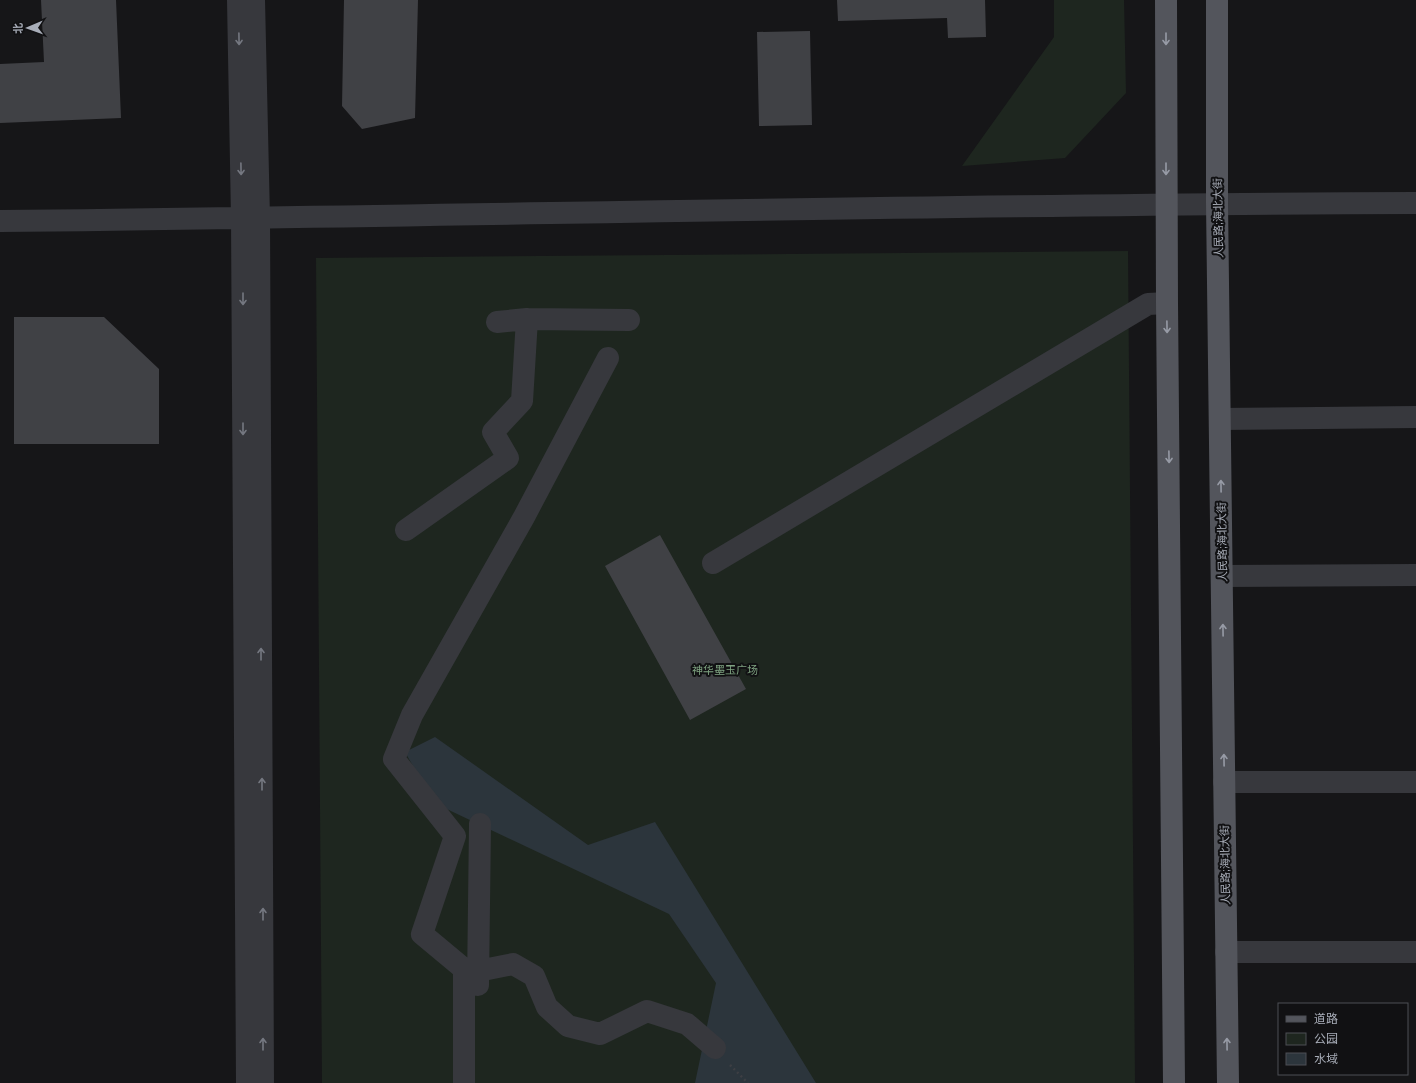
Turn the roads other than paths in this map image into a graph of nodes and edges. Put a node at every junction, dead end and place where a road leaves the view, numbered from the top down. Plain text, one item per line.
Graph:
1 (238, 0) edge
2 (254, 0) edge
3 (1166, 0) edge
4 (1217, 0) edge
5 (1217, 203) junction
6 (1416, 203) edge
7 (1166, 204) junction
8 (251, 218) junction
9 (0, 220) edge
10 (1167, 303) junction
11 (527, 319) junction
12 (629, 320) dead end
13 (497, 322) dead end
14 (608, 358) dead end
15 (1416, 417) edge
16 (1220, 419) junction
17 (406, 530) dead end
18 (713, 563) dead end
19 (1416, 575) edge
20 (1222, 576) junction
21 (1224, 782) junction
22 (1416, 782) edge
23 (480, 824) dead end
24 (1226, 952) junction
25 (1416, 952) edge
26 (478, 971) junction
27 (715, 1048) dead end
28 (246, 1083) edge
29 (264, 1083) edge
30 (464, 1083) edge
31 (478, 1083) edge
32 (1174, 1083) edge
33 (1228, 1083) edge

1 -> 8 street
2 - 8 street
3 -> 7 main road
4 - 5 main road, 人民路;海北大街
5 - 6 street
5 - 7 street
5 - 16 main road, 人民路;海北大街
7 - 8 street
7 - 10 main road
8 - 9 street
8 -> 28 street
29 -> 8 street
10 - 18 street
10 -> 32 main road
11 - 12 street
11 - 13 street
11 - 17 street
14 - 30 street
15 - 16 street
20 -> 16 main road, 人民路;海北大街
19 - 20 street
21 -> 20 main road, 人民路;海北大街
21 - 22 street
21 - 24 main road, 人民路;海北大街
23 - 26 street
24 - 25 street
33 -> 24 main road, 人民路;海北大街
26 - 27 street
26 - 31 street

